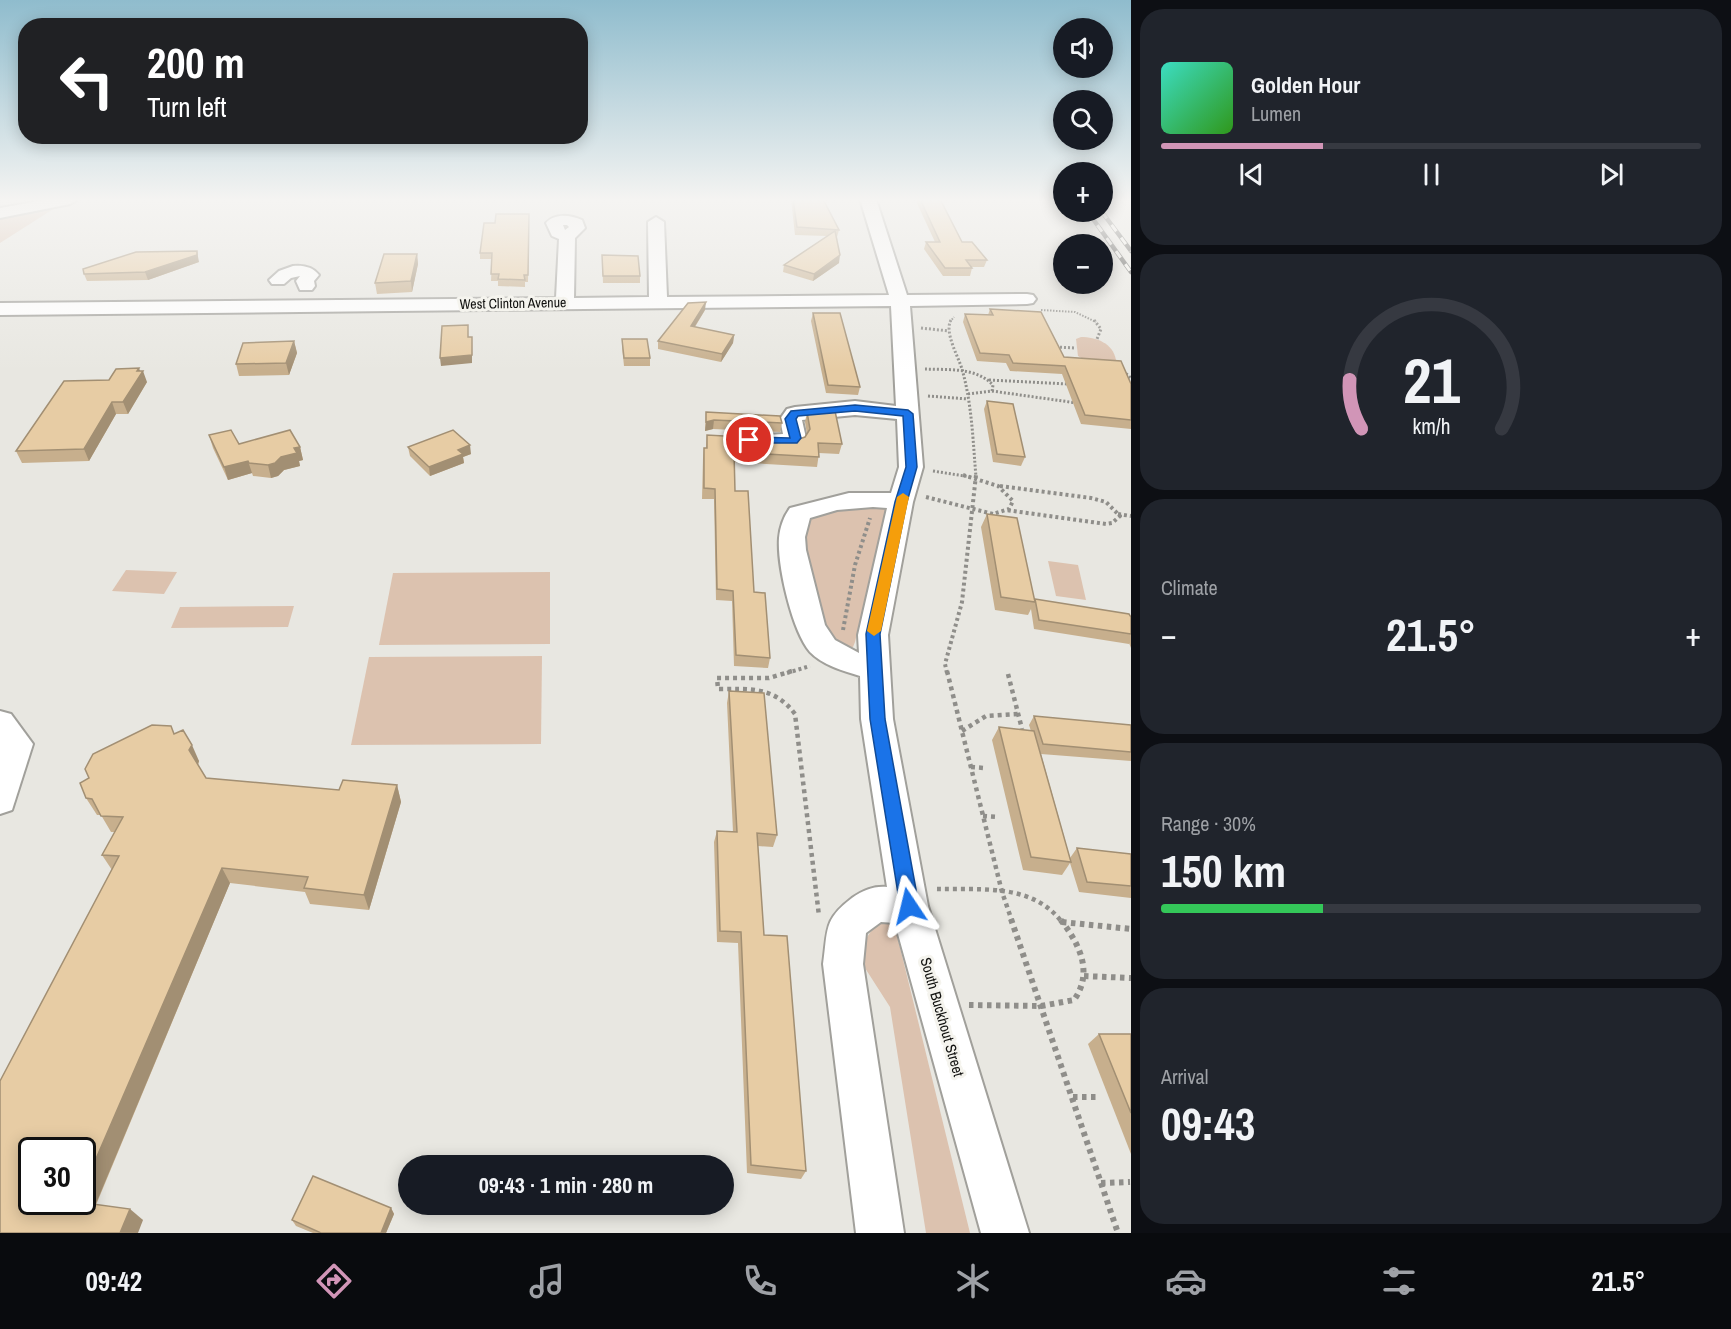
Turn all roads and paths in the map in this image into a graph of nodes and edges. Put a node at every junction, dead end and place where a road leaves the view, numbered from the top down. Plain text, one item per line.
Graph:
1 (566, 257) edge
2 (657, 257) edge
3 (888, 257) edge
4 (278, 280) dead end
5 (306, 286) dead end
6 (658, 301) junction
7 (565, 302) junction
8 (1032, 304) joint
9 (0, 309) edge
10 (907, 314) junction
11 (959, 315) dead end
12 (950, 331) junction
13 (1097, 339) dead end
14 (1053, 346) edge
15 (1076, 348) dead end
16 (1119, 368) edge
17 (963, 372) junction
18 (1131, 378) edge
19 (989, 380) junction
20 (1072, 385) edge
21 (906, 391) junction
22 (992, 391) junction
23 (967, 396) junction
24 (1083, 402) edge
25 (734, 439) edge
26 (911, 467) junction
27 (977, 479) junction
28 (1000, 486) junction
29 (901, 499) junction
30 (1006, 510) junction
31 (974, 511) junction
32 (1118, 514) junction
33 (1131, 516) edge
34 (841, 656) junction
35 (875, 670) junction
36 (1008, 674) dead end
37 (1018, 714) junction
38 (0, 723) edge
39 (1022, 729) edge
40 (962, 731) junction
41 (971, 767) junction
42 (984, 768) dead end
43 (0, 800) edge
44 (983, 816) junction
45 (998, 817) dead end
46 (1002, 892) junction
47 (908, 896) junction
48 (1061, 922) junction
49 (1131, 929) edge
50 (847, 936) junction
51 (1084, 976) junction
52 (1131, 978) edge
53 (938, 1005) junction
54 (1041, 1006) junction
55 (1096, 1097) dead end
56 (1072, 1098) junction
57 (1130, 1182) edge
58 (1101, 1183) junction
59 (880, 1233) edge
60 (1005, 1233) edge
61 (1118, 1233) edge

1 - 7 street
2 - 6 street
3 - 10 street, South Buckhout Street
4 - 5 street
6 - 7 street, West Clinton Avenue
6 - 10 street, West Clinton Avenue
7 - 9 street, West Clinton Avenue
8 - 10 street, West Clinton Avenue
8 - 13 path
10 - 12 path
10 - 21 street, South Buckhout Street
11 - 12 path
12 - 17 path
14 - 15 path
16 - 18 path
17 - 19 path
17 - 21 path
17 - 23 path
19 - 20 path
19 - 22 path
21 - 23 path
21 - 25 street
21 - 26 street, South Buckhout Street
22 - 23 path
22 - 24 path
23 - 27 path
26 - 27 path
26 - 29 street, South Buckhout Street
27 - 28 path
27 - 31 path
28 - 30 path
28 - 32 path
29 - 31 path
29 - 34 path
29 - 34 street
29 - 35 street, South Buckhout Street
30 - 31 path
30 - 32 path
31 - 40 path
32 - 33 path
34 - 35 street
34 - 50 path
35 - 47 street, South Buckhout Street
36 - 37 path
37 - 39 path
37 - 40 path
38 - 43 street
40 - 41 path
41 - 42 path
41 - 44 path
44 - 45 path
44 - 46 path
46 - 47 path
46 - 48 path
46 - 54 path
47 - 50 street
47 - 53 street, South Buckhout Street
48 - 49 path
48 - 51 path
50 - 59 street
51 - 52 path
51 - 54 path
53 - 54 path
53 - 60 street, South Buckhout Street
54 - 56 path
55 - 56 path
56 - 58 path
57 - 58 path
58 - 61 path

